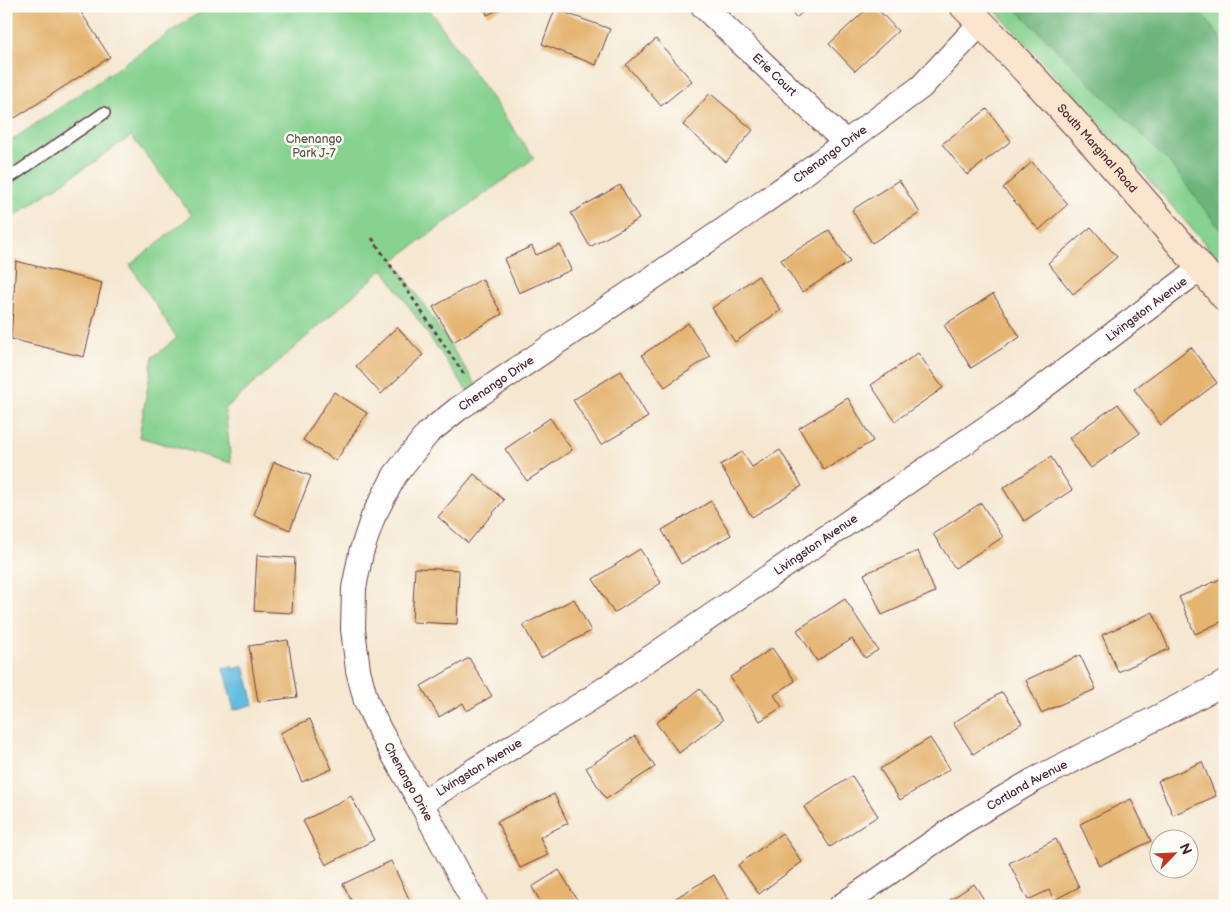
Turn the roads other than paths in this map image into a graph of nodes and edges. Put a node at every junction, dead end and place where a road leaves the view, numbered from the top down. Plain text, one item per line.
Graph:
1 (703, 6) edge
2 (973, 15) edge
3 (104, 113) dead end
4 (845, 142) junction
5 (6, 180) edge
6 (1201, 268) junction
7 (1225, 297) edge
8 (1225, 683) edge
9 (421, 804) junction
10 (476, 906) edge
11 (841, 906) edge

1 - 4 street, Erie Court
2 - 4 street, Chenango Drive
2 - 6 main road, South Marginal Road
3 - 5 lane
4 - 9 street, Chenango Drive
6 - 7 main road, South Marginal Road
6 - 9 street, Livingston Avenue
8 - 11 street, Cortland Avenue
9 - 10 street, Chenango Drive

